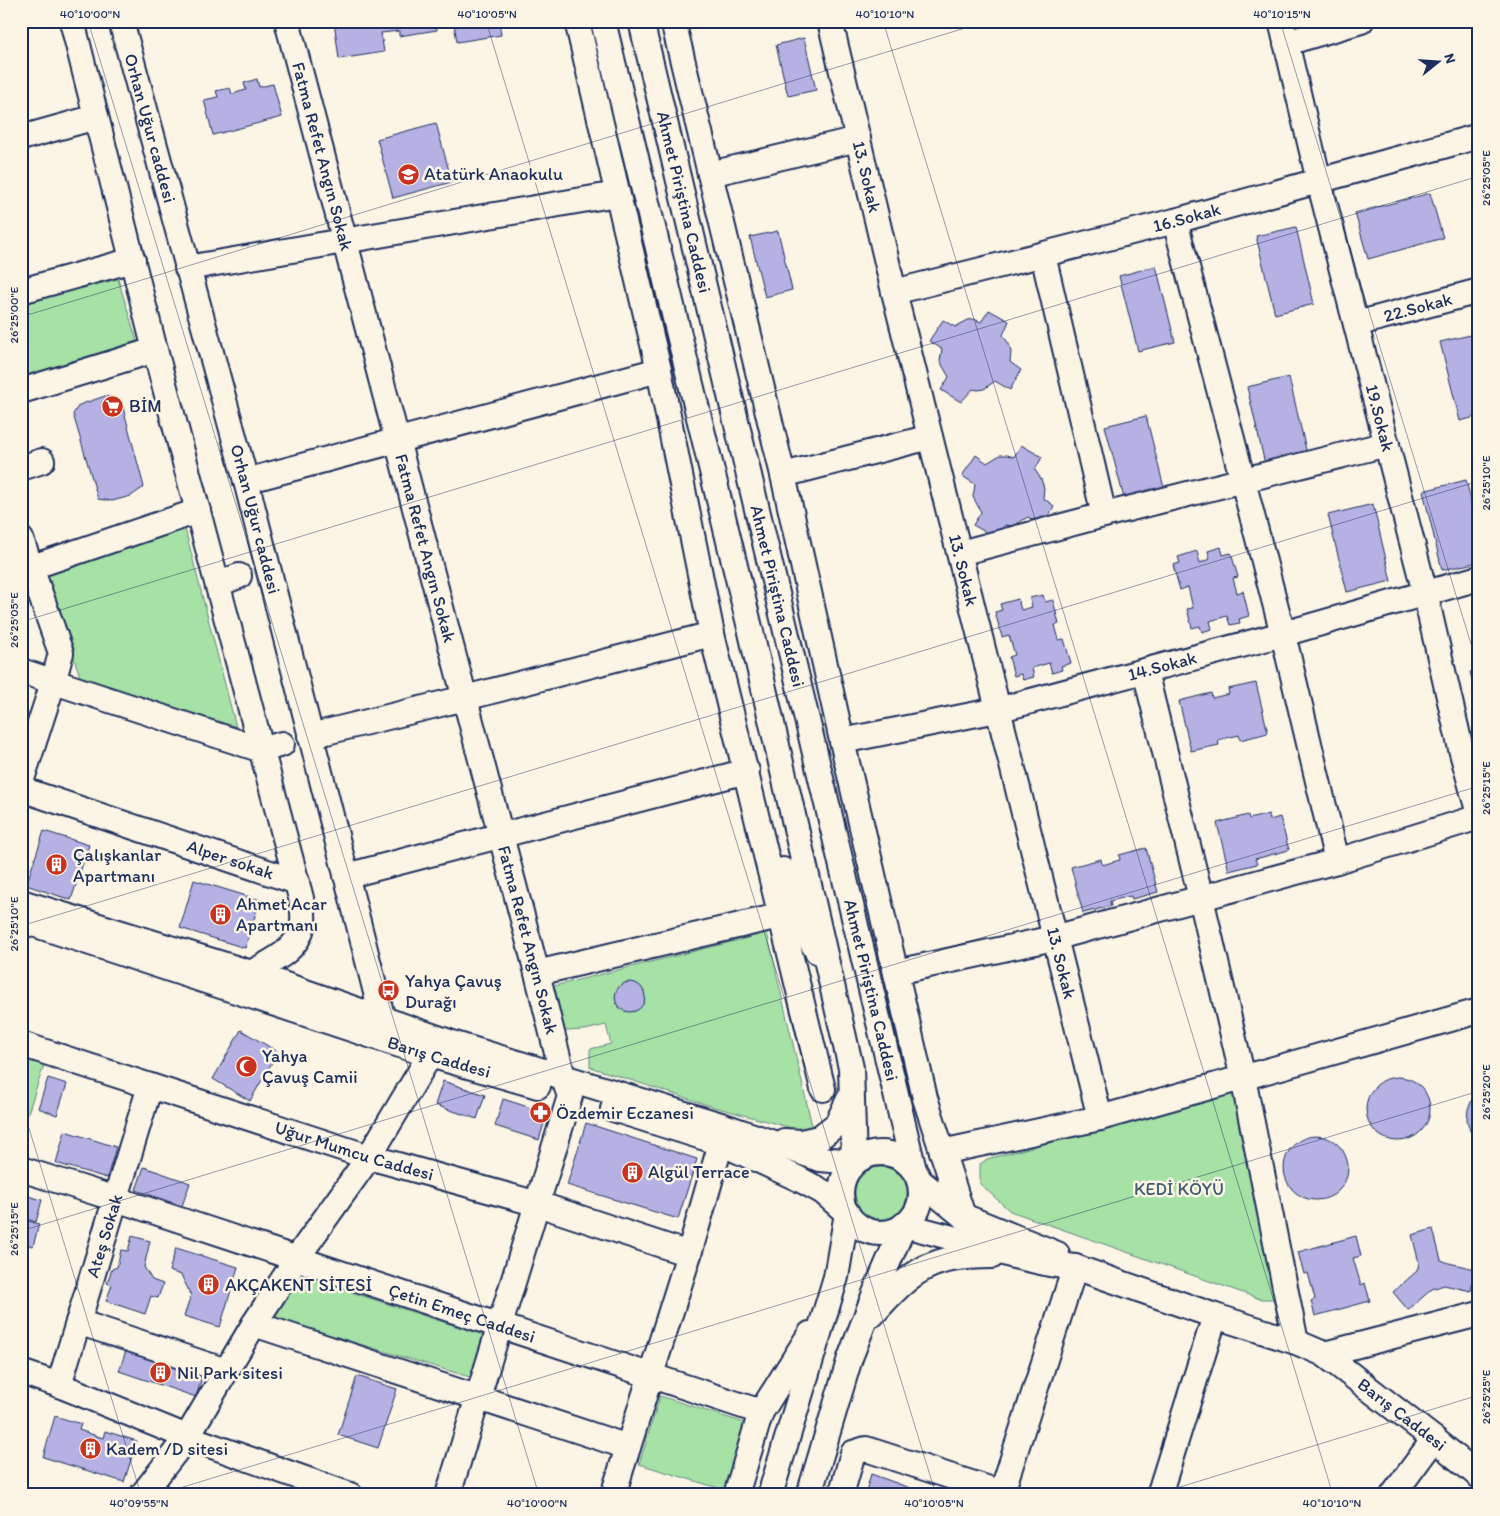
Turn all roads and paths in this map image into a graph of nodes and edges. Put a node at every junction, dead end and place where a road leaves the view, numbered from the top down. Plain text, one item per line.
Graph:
1 (72, 21) edge
2 (121, 21) edge
3 (287, 21) edge
4 (577, 21) edge
5 (602, 21) edge
6 (641, 21) edge
7 (673, 21) edge
8 (830, 21) edge
9 (1361, 21) edge
10 (1283, 32) edge
11 (96, 117) junction
12 (1479, 136) edge
13 (21, 138) edge
14 (858, 138) junction
15 (710, 174) junction
16 (1319, 181) junction
17 (618, 194) junction
18 (1175, 221) junction
19 (344, 241) junction
20 (1044, 255) junction
21 (133, 260) junction
22 (187, 268) junction
23 (21, 291) edge
24 (1479, 291) edge
25 (894, 292) junction
26 (1356, 324) junction
27 (155, 350) junction
28 (659, 370) junction
29 (21, 391) edge
30 (930, 437) junction
31 (397, 442) junction
32 (1387, 444) junction
33 (783, 475) junction
34 (1243, 480) junction
35 (246, 482) junction
36 (198, 511) junction
37 (1104, 515) junction
38 (21, 539) edge
39 (960, 553) junction
40 (32, 567) junction
41 (1479, 578) edge
42 (1425, 593) junction
43 (712, 634) junction
44 (1282, 634) junction
45 (21, 671) edge
46 (1145, 671) junction
47 (53, 682) junction
48 (465, 698) junction
49 (997, 710) junction
50 (310, 736) junction
51 (842, 741) junction
52 (1470, 746) edge
53 (272, 747) junction
54 (747, 771) junction
55 (21, 782) edge
56 (21, 789) edge
57 (752, 797) junction
58 (1479, 816) edge
59 (500, 836) junction
60 (1337, 861) junction
61 (346, 876) junction
62 (297, 882) junction
63 (1201, 898) junction
64 (879, 901) junction
65 (21, 902) edge
66 (779, 916) junction
67 (21, 920) edge
68 (1054, 938) junction
69 (828, 969) junction
70 (537, 972) junction
71 (896, 972) junction
72 (250, 973) junction
73 (872, 991) junction
74 (1479, 1010) edge
75 (383, 1020) junction
76 (21, 1044) edge
77 (430, 1055) junction
78 (1243, 1078) junction
79 (150, 1086) junction
80 (566, 1086) junction
81 (822, 1089) dead end
82 (852, 1093) junction
83 (1100, 1118) junction
84 (722, 1134) junction
85 (767, 1140) junction
86 (942, 1152) junction
87 (369, 1157) junction
88 (854, 1162) junction
89 (21, 1169) edge
90 (917, 1176) junction
91 (116, 1199) junction
92 (538, 1204) junction
93 (847, 1213) junction
94 (963, 1216) junction
95 (904, 1225) junction
96 (689, 1254) junction
97 (1014, 1256) junction
98 (297, 1258) junction
99 (1075, 1267) junction
100 (827, 1307) junction
101 (1479, 1314) edge
102 (1215, 1316) junction
103 (78, 1322) junction
104 (254, 1324) junction
105 (501, 1326) junction
106 (862, 1326) junction
107 (1296, 1342) junction
108 (1324, 1354) junction
109 (226, 1371) junction
110 (21, 1372) edge
111 (651, 1376) junction
112 (842, 1384) junction
113 (59, 1386) junction
114 (479, 1397) junction
115 (761, 1412) junction
116 (187, 1437) junction
117 (1434, 1439) junction
118 (628, 1447) junction
119 (1479, 1476) edge
120 (1003, 1494) edge
121 (142, 1495) edge
122 (350, 1495) edge
123 (448, 1495) edge
124 (613, 1495) edge
125 (736, 1495) edge
126 (770, 1495) edge
127 (809, 1495) edge
128 (835, 1495) edge
129 (841, 1495) edge
130 (1159, 1495) edge
131 (1393, 1495) edge

1 - 11 street
2 - 22 street, Orhan Uğur caddesi
3 - 19 street, Fatma Refet Angın Sokak
4 - 17 street
5 - 69 street, Ahmet Piriştina Caddesi
6 - 73 street, Ahmet Piriştina Caddesi
7 - 15 street
8 - 14 street, 13. Sokak
9 - 10 street
10 - 16 street, 19.Sokak
11 - 13 street
11 - 21 street
12 - 16 street, 16.Sokak
14 - 15 street
14 - 25 street, 13. Sokak
15 - 33 street
16 - 18 street, 16.Sokak
16 - 26 street, 19.Sokak
17 - 19 street
17 - 28 street
18 - 20 street, 16.Sokak
18 - 34 street
19 - 22 street
19 - 31 street, Fatma Refet Angın Sokak
20 - 25 street, 16.Sokak
20 - 37 street
21 - 23 street
21 - 27 street
22 - 35 street, Orhan Uğur caddesi
24 - 26 street, 22.Sokak
25 - 30 street, 13. Sokak
26 - 32 street, 19.Sokak
27 - 29 street
27 - 36 street
28 - 31 street
28 - 43 street
30 - 33 street
30 - 39 street, 13. Sokak
31 - 35 street
31 - 48 street, Fatma Refet Angın Sokak
32 - 34 street
32 - 42 street, 19.Sokak
33 - 51 street
34 - 37 street
34 - 44 street
35 - 50 street, Orhan Uğur caddesi
36 - 40 street
36 - 53 street
37 - 39 street
38 - 40 street
39 - 49 street, 13. Sokak
40 - 47 street
41 - 42 street, 14.Sokak
42 - 44 street, 14.Sokak
42 - 52 street, 19.Sokak
43 - 48 street
43 - 54 street
44 - 46 street, 14.Sokak
44 - 60 street
45 - 47 street
46 - 49 street, 14.Sokak
46 - 63 street
47 - 53 street
47 - 55 street
48 - 50 street
48 - 59 street, Fatma Refet Angın Sokak
49 - 51 street, 14.Sokak
49 - 68 street, 13. Sokak
50 - 61 street, Orhan Uğur caddesi
51 - 64 street
52 - 58 street, 19.Sokak
53 - 62 street
54 - 57 street
54 - 59 street
56 - 62 street, Alper sokak
57 - 66 street
57 - 69 street
58 - 60 street
59 - 61 street
59 - 70 street, Fatma Refet Angın Sokak
60 - 63 street
61 - 75 street, Orhan Uğur caddesi
62 - 72 street
63 - 68 street
63 - 78 street
64 - 71 street
64 - 73 street
65 - 72 street, Barış Caddesi
66 - 70 street
66 - 81 street
67 - 77 street, Barış Caddesi
68 - 71 street
68 - 83 street, 13. Sokak
69 - 82 street, Ahmet Piriştina Caddesi
70 - 80 street, Fatma Refet Angın Sokak
71 - 86 street
72 - 75 street, Barış Caddesi
73 - 90 street, Ahmet Piriştina Caddesi
74 - 78 street
75 - 80 street, Barış Caddesi
76 - 79 street, Uğur Mumcu Caddesi
77 - 80 street, Barış Caddesi
77 - 87 street
78 - 83 street
78 - 107 street
79 - 87 street, Uğur Mumcu Caddesi
79 - 91 street, Ateş Sokak
80 - 84 street, Barış Caddesi
80 - 92 street
82 - 85 street
82 - 88 street, Ahmet Piriştina Caddesi
83 - 86 street
84 - 85 street, Barış Caddesi
84 - 93 street, Barış Caddesi
84 - 96 street
85 - 88 street, Barış Caddesi
86 - 94 street
87 - 92 street, Uğur Mumcu Caddesi
87 - 98 street
88 - 90 street
88 - 93 street
89 - 91 street, Çetin Emeç Caddesi
90 - 94 street
90 - 95 street
91 - 98 street, Çetin Emeç Caddesi
91 - 103 street, Ateş Sokak
92 - 96 street, Uğur Mumcu Caddesi
92 - 105 street
93 - 95 street
93 - 100 street
94 - 99 street
95 - 97 street
95 - 106 street
96 - 111 street
97 - 99 street
97 - 106 street
98 - 104 street
98 - 105 street, Çetin Emeç Caddesi
99 - 102 street, Barış Caddesi
99 - 120 street
100 - 115 street
100 - 126 street
101 - 108 street
102 - 107 street, Barış Caddesi
102 - 130 street
103 - 109 street
103 - 113 street, Ateş Sokak
104 - 109 street
104 - 114 street
105 - 111 street, Çetin Emeç Caddesi
105 - 114 street
106 - 112 street
107 - 108 street, Barış Caddesi
108 - 117 street, Barış Caddesi
109 - 116 street
110 - 113 street
111 - 115 street, Çetin Emeç Caddesi
111 - 118 street
112 - 127 street
112 - 128 street
113 - 116 street
114 - 118 street
114 - 123 street
115 - 125 street
116 - 121 street
116 - 122 street
117 - 119 street, Barış Caddesi
117 - 131 street
118 - 124 street
120 - 129 street

